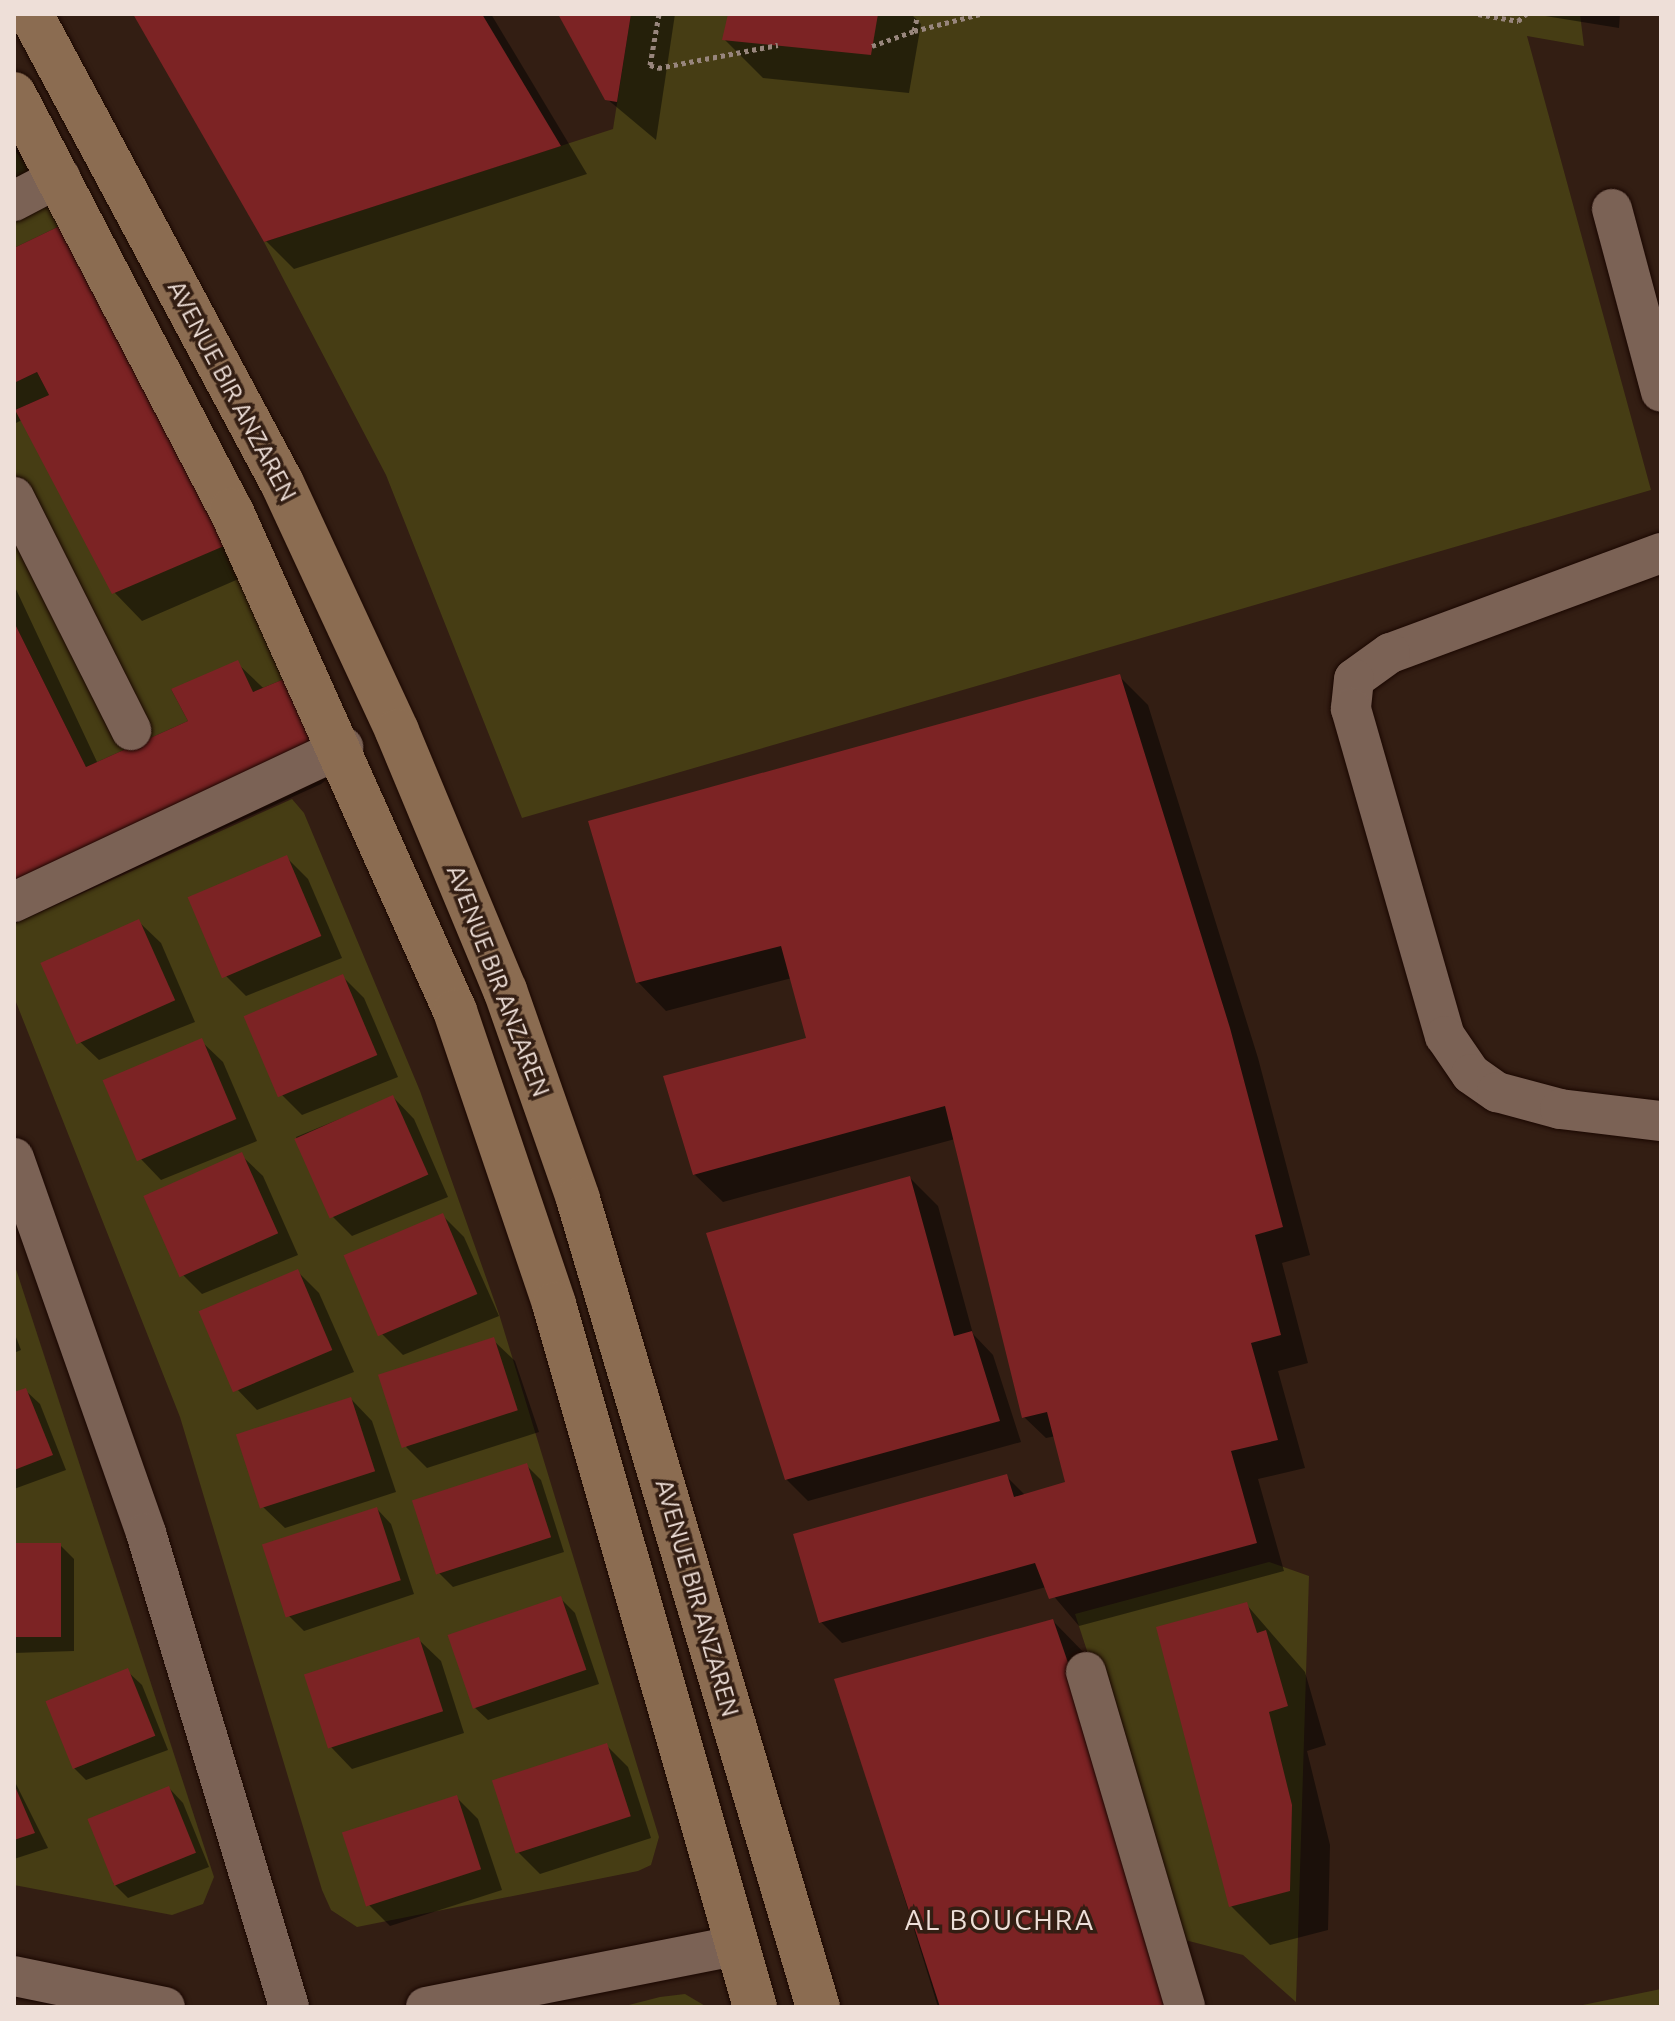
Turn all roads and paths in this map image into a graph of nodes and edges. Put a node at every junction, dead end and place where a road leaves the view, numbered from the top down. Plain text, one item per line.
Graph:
1 (31, 14) edge
2 (659, 14) edge
3 (918, 14) edge
4 (980, 14) edge
5 (1478, 14) edge
6 (1526, 14) edge
7 (914, 31) junction
8 (778, 45) dead end
9 (872, 46) dead end
10 (14, 94) edge
11 (60, 177) junction
12 (14, 201) edge
13 (1612, 209) dead end
14 (1661, 392) edge
15 (14, 497) edge
16 (1661, 553) edge
17 (131, 730) dead end
18 (343, 747) junction
19 (14, 902) edge
20 (1661, 1121) edge
21 (14, 1158) edge
22 (1086, 1672) dead end
23 (733, 1946) junction
24 (14, 1976) edge
25 (165, 2007) edge
26 (289, 2007) edge
27 (426, 2007) edge
28 (755, 2007) edge
29 (818, 2007) edge
30 (1185, 2007) edge

1 - 29 main road, AVENUE BIR ANZAREN
2 - 8 path
3 - 7 path
4 - 7 path
5 - 6 path
7 - 9 path
10 - 11 main road
11 - 12 street
11 - 18 main road
13 - 14 street
15 - 17 street
16 - 20 street
18 - 19 street
18 - 23 main road
21 - 26 street
22 - 30 street
23 - 27 street
23 - 28 main road
24 - 25 street

